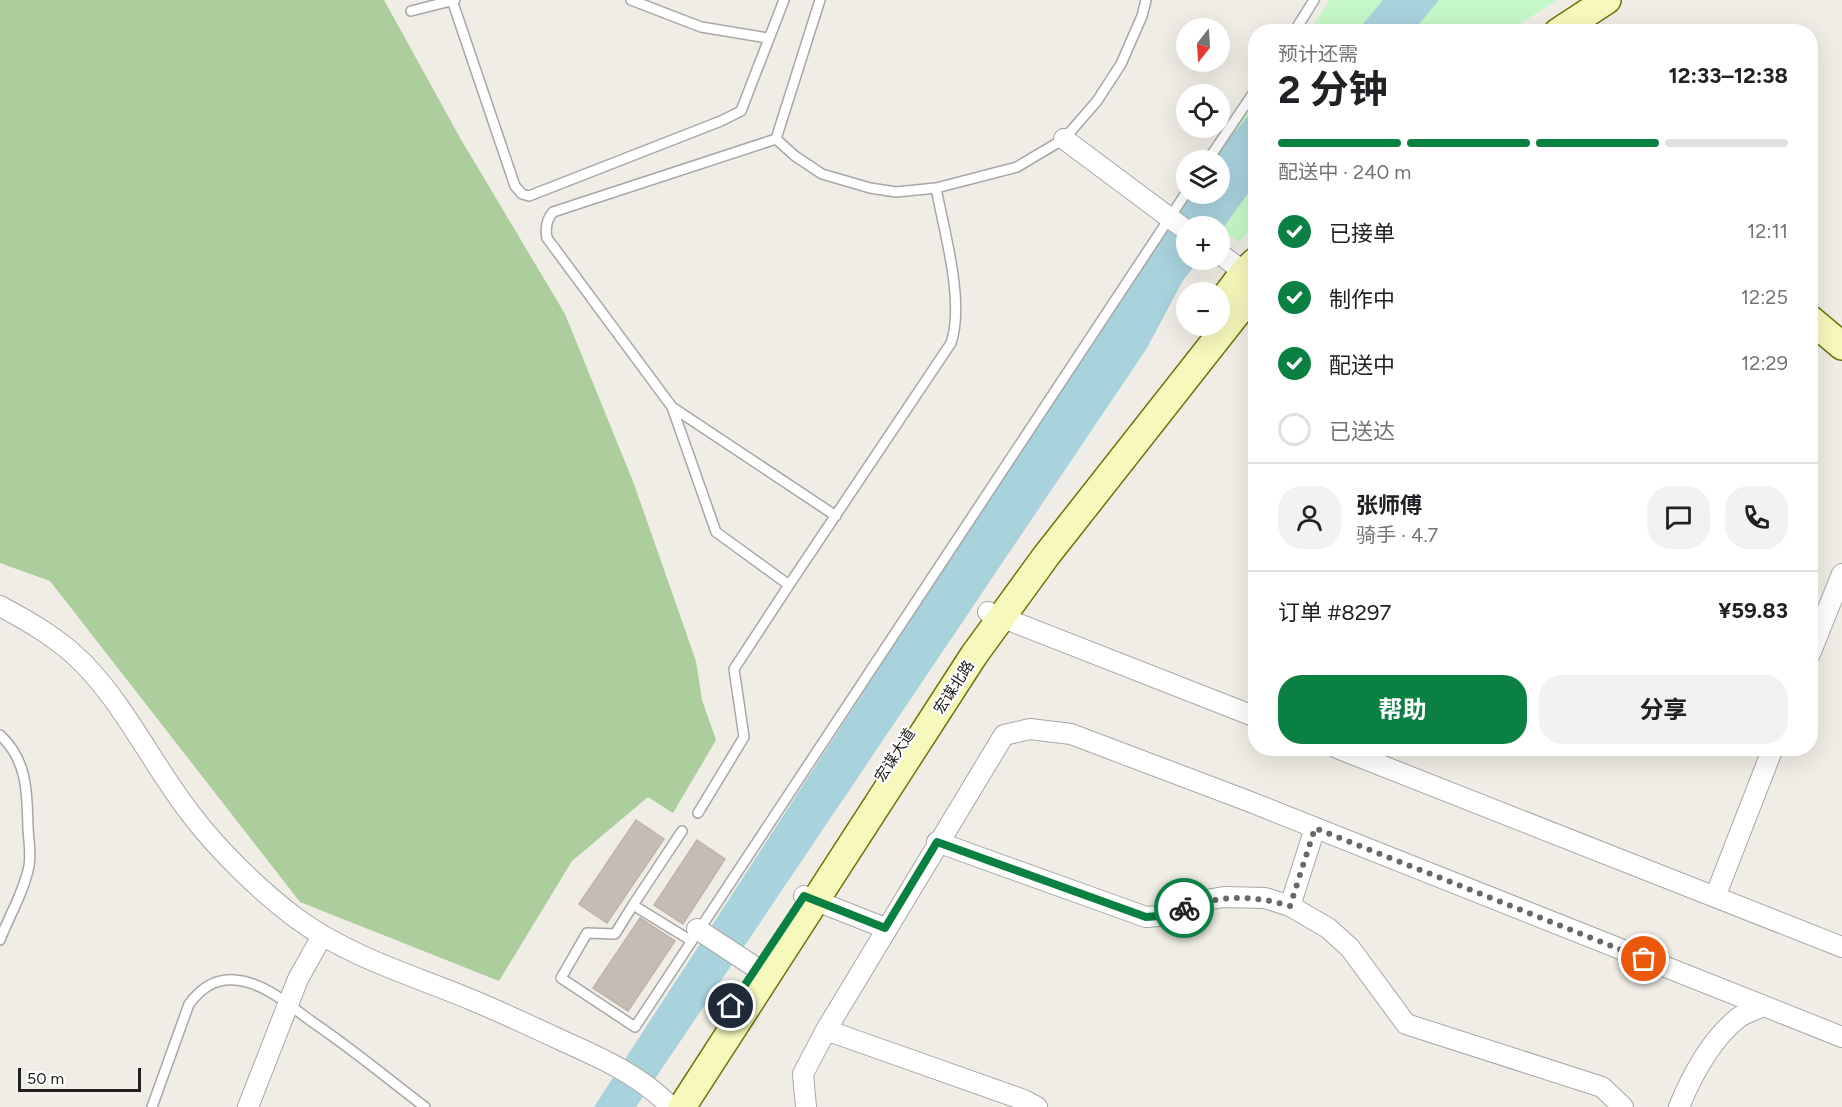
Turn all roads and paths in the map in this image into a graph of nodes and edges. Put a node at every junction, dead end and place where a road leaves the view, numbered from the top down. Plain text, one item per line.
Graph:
1 (454, 0) edge
2 (631, 0) edge
3 (784, 0) edge
4 (820, 0) edge
5 (1146, 0) edge
6 (1314, 0) edge
7 (1607, 0) edge
8 (1629, 0) edge
9 (411, 11) dead end
10 (1298, 24) edge
11 (1570, 24) edge
12 (1592, 24) edge
13 (768, 38) junction
14 (1248, 101) edge
15 (776, 139) junction
16 (1064, 139) junction
17 (1215, 150) edge
18 (936, 188) junction
19 (1179, 204) edge
20 (1170, 218) junction
21 (1176, 222) edge
22 (1230, 260) edge
23 (1248, 272) edge
24 (1248, 278) edge
25 (1248, 279) edge
26 (1230, 295) edge
27 (1818, 326) edge
28 (1196, 336) edge
29 (1842, 346) edge
30 (672, 407) junction
31 (836, 516) junction
32 (1842, 574) edge
33 (789, 585) junction
34 (0, 606) edge
35 (995, 614) junction
36 (1818, 634) edge
37 (1248, 714) edge
38 (0, 735) edge
39 (1357, 756) edge
40 (1770, 756) edge
41 (698, 813) dead end
42 (1315, 828) junction
43 (682, 831) dead end
44 (937, 842) junction
45 (1715, 897) junction
46 (810, 898) junction
47 (633, 905) junction
48 (1290, 906) junction
49 (3, 922) edge
50 (885, 928) junction
51 (694, 934) junction
52 (322, 936) junction
53 (0, 940) edge
54 (1842, 947) edge
55 (762, 971) junction
56 (289, 1005) junction
57 (1763, 1006) junction
58 (826, 1030) junction
59 (1842, 1037) edge
60 (667, 1102) edge
61 (152, 1107) edge
62 (248, 1107) edge
63 (425, 1107) edge
64 (806, 1107) edge
65 (1037, 1107) edge
66 (1623, 1107) edge
67 (1679, 1107) edge

1 - 9 lane
1 - 13 lane
2 - 13 lane
3 - 13 lane
4 - 15 lane
5 - 16 lane
6 - 10 lane
7 - 11 main road
8 - 12 main road
14 - 17 lane
15 - 18 lane
15 - 30 lane
16 - 18 lane
16 - 20 street
18 - 31 lane
19 - 20 lane
20 - 21 street
20 - 51 lane
22 - 23 street
24 - 26 main road
25 - 35 main road
27 - 29 main road
28 - 35 main road, 宏谋大道
30 - 31 lane
30 - 33 lane
31 - 33 lane
32 - 36 street
33 - 41 lane
34 - 52 street
35 - 37 street
35 - 46 main road, 宏谋大道
38 - 49 lane
39 - 45 street
40 - 45 street
42 - 44 street
42 - 48 street
42 - 57 street
43 - 47 lane
44 - 48 street
44 - 50 street
45 - 54 street
46 - 50 street
46 - 55 main road, 宏谋大道
47 - 51 lane
47 - 51 lane
48 - 66 street
49 - 53 lane
50 - 58 street
51 - 55 street
52 - 56 street
52 - 60 street
55 - 60 main road, 宏谋大道
56 - 61 lane
56 - 62 street
56 - 63 lane
57 - 59 street
57 - 67 street
58 - 64 street
58 - 65 street

